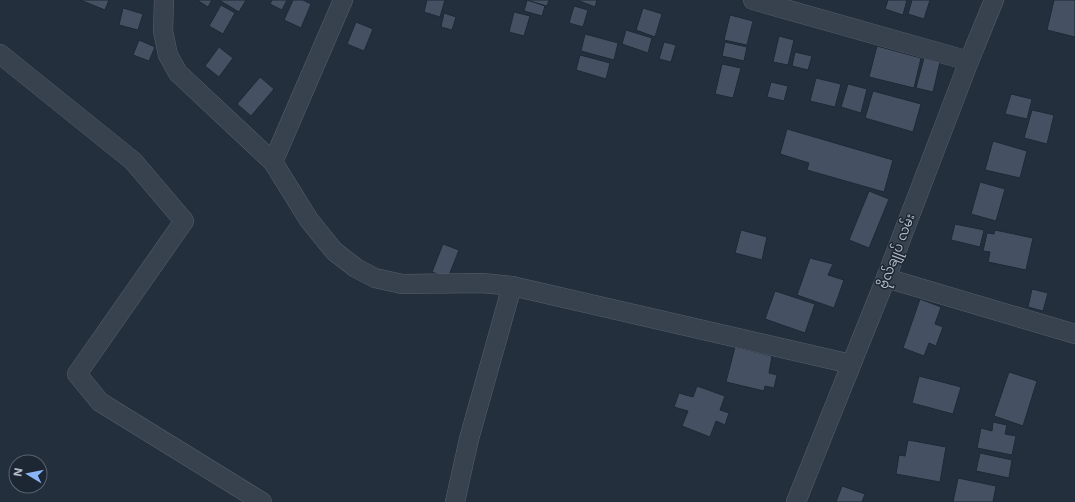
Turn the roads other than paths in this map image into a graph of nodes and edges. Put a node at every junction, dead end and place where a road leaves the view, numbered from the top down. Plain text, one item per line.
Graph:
1 (165, 0) edge
2 (343, 0) edge
3 (753, 0) edge
4 (994, 0) edge
5 (0, 54) edge
6 (969, 60) junction
7 (273, 162) junction
8 (886, 278) junction
9 (512, 286) junction
10 (1075, 334) edge
11 (851, 364) junction
12 (262, 502) edge
13 (455, 502) edge
14 (796, 502) edge

1 - 7 street
2 - 7 street
3 - 6 street
4 - 6 street, ဗိုလ်ချုပ် လမ်း
5 - 12 street
6 - 8 street, ဗိုလ်ချုပ် လမ်း
7 - 9 street
8 - 10 street
8 - 11 street, ဗိုလ်ချုပ် လမ်း
9 - 11 street
9 - 13 street
11 - 14 street, ဗိုလ်ချုပ် လမ်း

